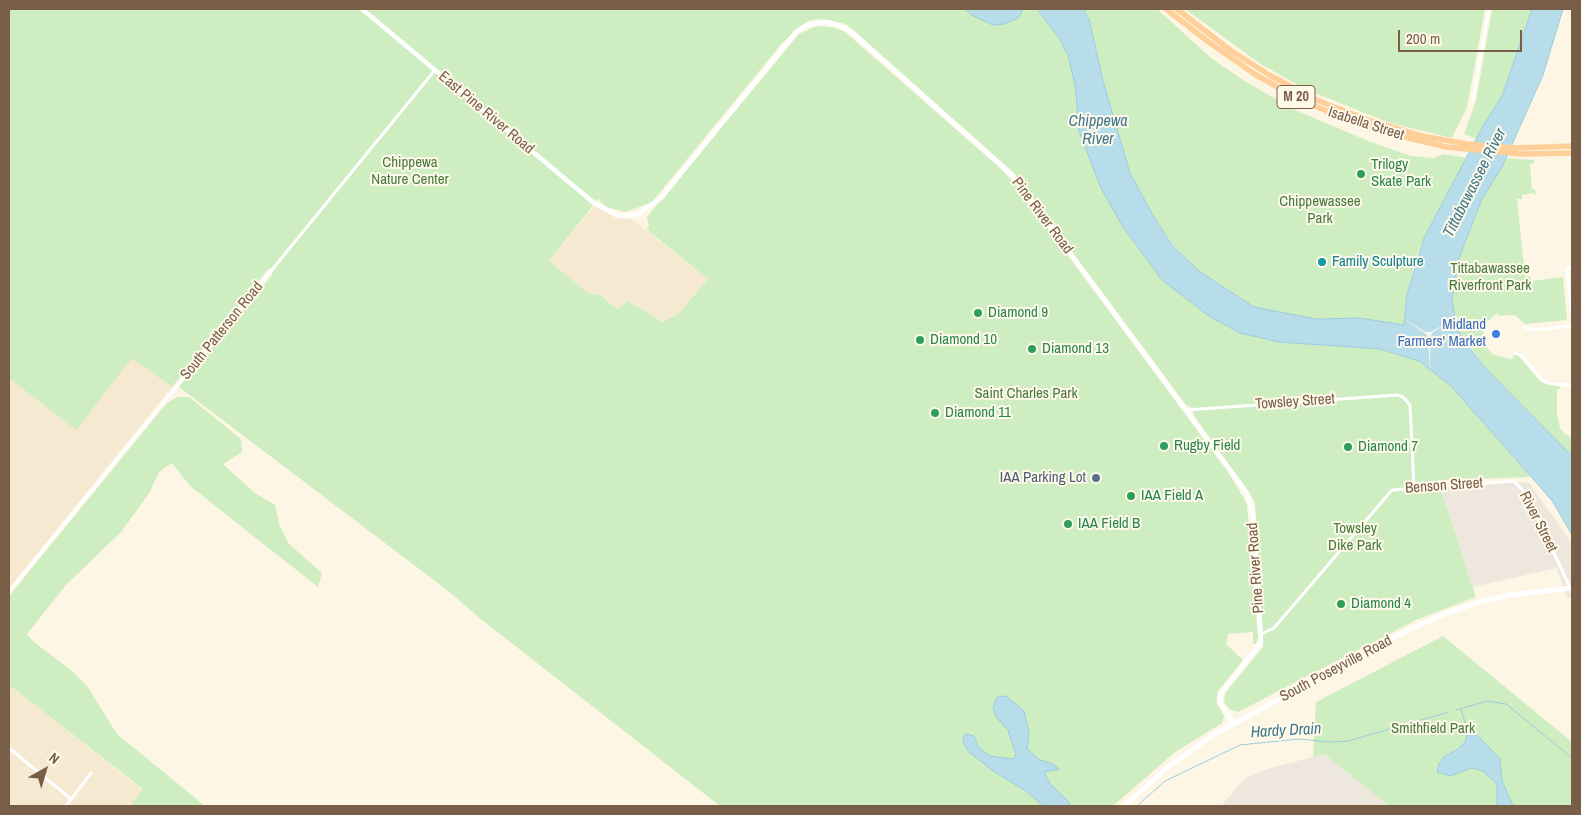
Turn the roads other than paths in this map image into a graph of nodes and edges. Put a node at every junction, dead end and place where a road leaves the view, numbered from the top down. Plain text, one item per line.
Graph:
1 (362, 9) edge
2 (1166, 9) edge
3 (1177, 9) edge
4 (1489, 9) edge
5 (435, 70) junction
6 (1473, 100) dead end
7 (1448, 144) junction
8 (1572, 146) edge
9 (1572, 153) edge
10 (612, 214) joint
11 (1572, 268) edge
12 (1572, 319) edge
13 (1572, 326) edge
14 (1524, 327) dead end
15 (1514, 353) dead end
16 (1572, 385) edge
17 (1186, 410) junction
18 (1514, 481) joint
19 (1414, 487) junction
20 (1572, 588) edge
21 (9, 592) edge
22 (1572, 592) edge
23 (1261, 634) junction
24 (1234, 724) junction
25 (9, 748) edge
26 (91, 774) dead end
27 (71, 799) junction
28 (66, 806) edge
29 (1124, 806) edge

1 - 5 street, East Pine River Road
2 - 7 highway, Isabella Street / M 20
3 - 7 highway, Isabella Street / M 20
4 - 6 street
5 - 10 street, East Pine River Road
5 - 21 street, South Patterson Road
7 - 8 highway, M 20
7 - 9 highway, M 20
10 - 17 street, Pine River Road
11 - 12 street
13 - 14 street
15 - 16 street
17 - 19 street, Towsley Street
17 - 23 street, Pine River Road
18 - 19 street, Benson Street
18 - 22 street, River Street
19 - 23 street, Benson Street
20 - 24 main road, South Poseyville Road
23 - 24 street, Pine River Road
24 - 29 main road, South Poseyville Road
25 - 27 street
26 - 27 street
27 - 28 street

